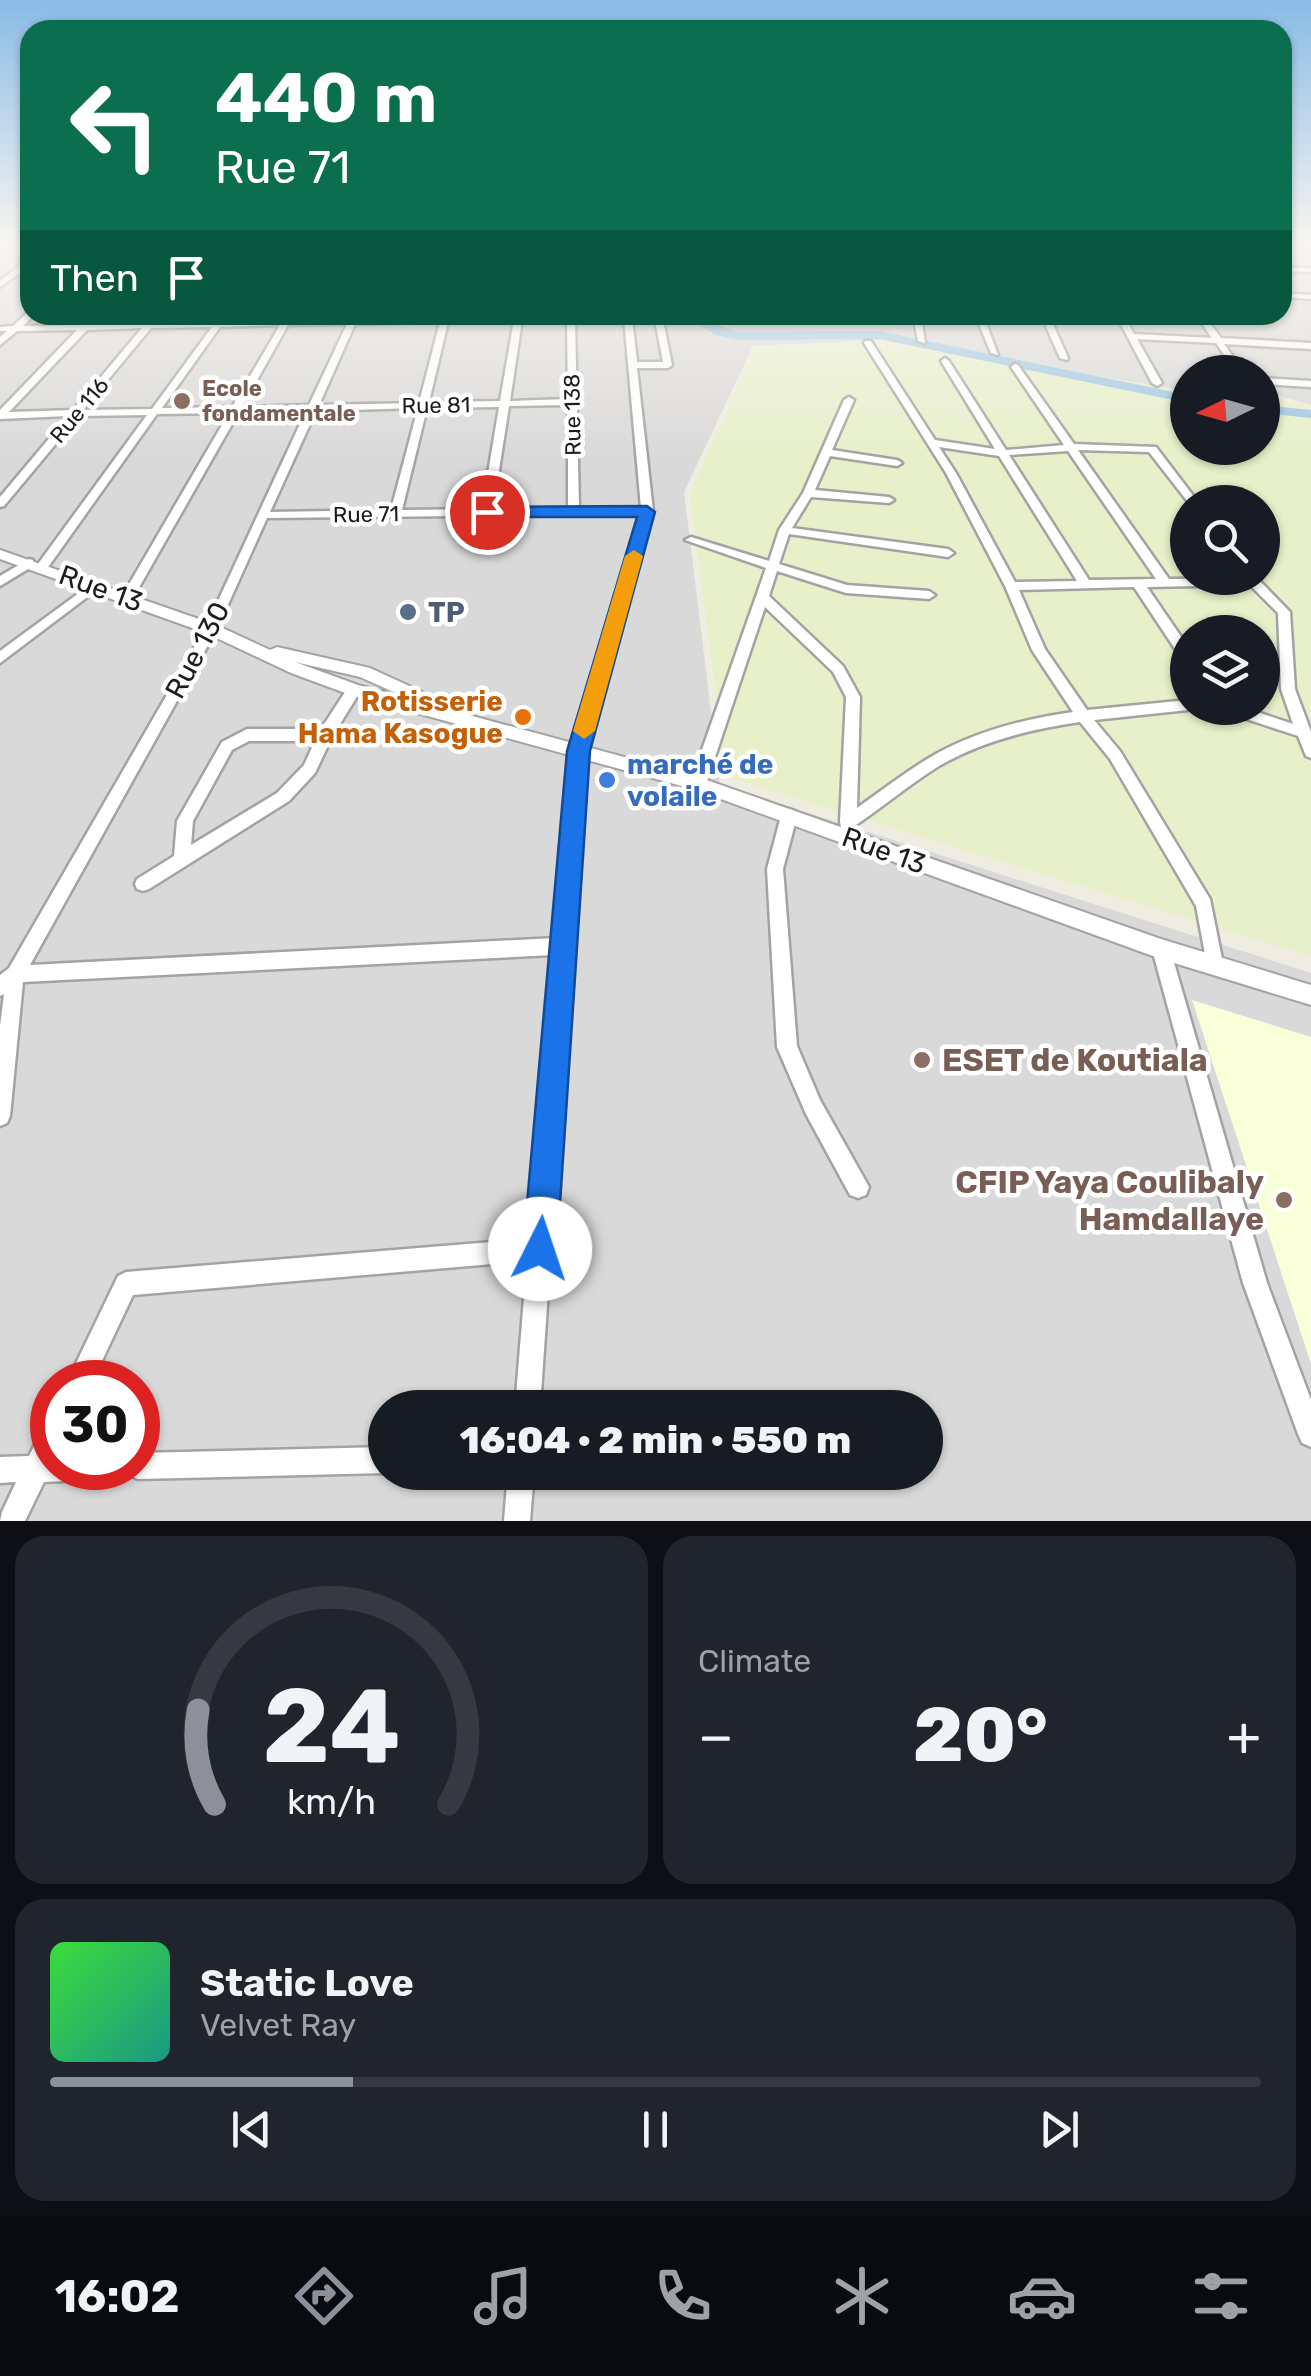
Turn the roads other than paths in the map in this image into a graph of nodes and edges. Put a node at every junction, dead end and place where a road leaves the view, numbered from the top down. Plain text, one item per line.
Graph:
1 (20, 324) edge
2 (200, 325) edge
3 (217, 325) edge
4 (284, 325) edge
5 (350, 325) edge
6 (443, 325) edge
7 (517, 325) edge
8 (571, 325) edge
9 (629, 325) edge
10 (660, 325) edge
11 (919, 325) edge
12 (982, 325) edge
13 (1049, 325) edge
14 (1125, 325) edge
15 (1207, 325) edge
16 (149, 326) junction
17 (85, 327) junction
18 (0, 328) edge
19 (16, 328) junction
20 (1131, 336) junction
21 (1218, 340) junction
22 (922, 341) dead end
23 (0, 342) edge
24 (868, 343) dead end
25 (1311, 346) edge
26 (995, 353) dead end
27 (1228, 355) edge
28 (1064, 358) dead end
29 (945, 361) dead end
30 (632, 365) junction
31 (1015, 366) dead end
32 (1280, 382) edge
33 (1156, 383) dead end
34 (1311, 384) edge
35 (849, 400) dead end
36 (572, 402) junction
37 (504, 404) junction
38 (422, 406) junction
39 (314, 408) junction
40 (234, 410) junction
41 (155, 412) junction
42 (76, 414) junction
43 (0, 415) edge
44 (933, 443) junction
45 (1074, 447) junction
46 (826, 452) junction
47 (1002, 453) junction
48 (898, 463) dead end
49 (1180, 485) edge
50 (808, 493) junction
51 (889, 500) dead end
52 (0, 504) edge
53 (487, 512) junction
54 (574, 512) junction
55 (647, 512) junction
56 (396, 513) junction
57 (266, 516) junction
58 (785, 530) junction
59 (691, 540) dead end
60 (948, 553) dead end
61 (0, 554) edge
62 (773, 564) junction
63 (36, 565) junction
64 (0, 582) edge
65 (1166, 584) junction
66 (1170, 584) edge
67 (1139, 585) junction
68 (94, 586) junction
69 (1012, 586) junction
70 (1086, 586) junction
71 (1267, 595) edge
72 (929, 596) dead end
73 (762, 597) junction
74 (127, 598) junction
75 (212, 629) junction
76 (1170, 631) edge
77 (256, 647) junction
78 (0, 658) edge
79 (354, 690) junction
80 (1170, 707) edge
81 (454, 715) junction
82 (1083, 716) junction
83 (1280, 725) edge
84 (1302, 732) junction
85 (326, 734) junction
86 (578, 751) junction
87 (1311, 752) edge
88 (698, 784) junction
89 (790, 816) junction
90 (848, 829) junction
91 (182, 861) junction
92 (143, 884) dead end
93 (564, 946) junction
94 (1161, 949) junction
95 (1214, 964) junction
96 (8, 980) edge
97 (1311, 995) edge
98 (0, 1116) edge
99 (858, 1187) dead end
100 (540, 1249) junction
101 (90, 1360) edge
102 (528, 1390) edge
103 (1311, 1434) edge
104 (368, 1460) edge
105 (160, 1465) edge
106 (30, 1468) edge
107 (0, 1470) edge
108 (30, 1481) edge
109 (520, 1490) edge
110 (11, 1521) edge
111 (518, 1521) edge

1 - 19 street
2 - 16 street
3 - 41 street
4 - 40 street
5 - 39 street, Rue 130
6 - 38 street
7 - 37 street
8 - 36 street, Rue 138
9 - 30 street
10 - 30 street
11 - 22 street
12 - 26 street
13 - 28 street
14 - 20 street
15 - 21 street
16 - 17 street
16 - 42 street, Rue 116
17 - 19 street
17 - 43 street
18 - 19 street
19 - 23 street
20 - 21 street
20 - 33 street
21 - 25 street
21 - 27 street
24 - 44 street
29 - 47 street
30 - 55 street
31 - 45 street
32 - 34 street
35 - 46 street
36 - 37 street, Rue 81
36 - 54 street, Rue 138
37 - 38 street, Rue 81
37 - 53 street
38 - 39 street, Rue 81
38 - 56 street
39 - 40 street, Rue 81
39 - 57 street, Rue 130
40 - 41 street, Rue 81
40 - 74 street
41 - 42 street, Rue 81
41 - 63 street
42 - 43 street, Rue 81
42 - 52 street, Rue 116
44 - 47 street
44 - 69 street
45 - 47 street
45 - 49 street
45 - 65 street
46 - 48 street
46 - 50 street
47 - 70 street
50 - 51 street
50 - 58 street
53 - 54 street, Rue 71
53 - 56 street, Rue 71
54 - 55 street, Rue 71
55 - 86 street
56 - 57 street, Rue 71
57 - 75 street, Rue 130
58 - 60 street
58 - 62 street
59 - 62 street
61 - 63 street, Rue 13
62 - 72 street
62 - 73 street
63 - 64 street
63 - 68 street, Rue 13
65 - 66 street
65 - 67 street
67 - 70 street
67 - 76 street
68 - 74 street, Rue 13
68 - 78 street
69 - 70 street
69 - 82 street
71 - 84 street
73 - 88 street
73 - 90 street
74 - 75 street, Rue 13
75 - 77 street, Rue 13
75 - 96 street, Rue 130
77 - 79 street, Rue 13
77 - 81 street, Rue 13
79 - 81 street, Rue 13
79 - 85 street
80 - 82 street
81 - 86 street, Rue 13
82 - 90 street
82 - 95 street
83 - 84 street
84 - 87 street
85 - 91 street
85 - 91 street
86 - 88 street, Rue 13
86 - 93 street
88 - 89 street, Rue 13
89 - 90 street, Rue 13
89 - 99 street
90 - 94 street, Rue 13
91 - 92 street
93 - 96 street
93 - 100 street
94 - 95 street, Rue 13
94 - 103 street
95 - 97 street, Rue 13
96 - 98 street
100 - 101 street
100 - 102 street
104 - 105 street
106 - 107 street
108 - 110 street
109 - 111 street

